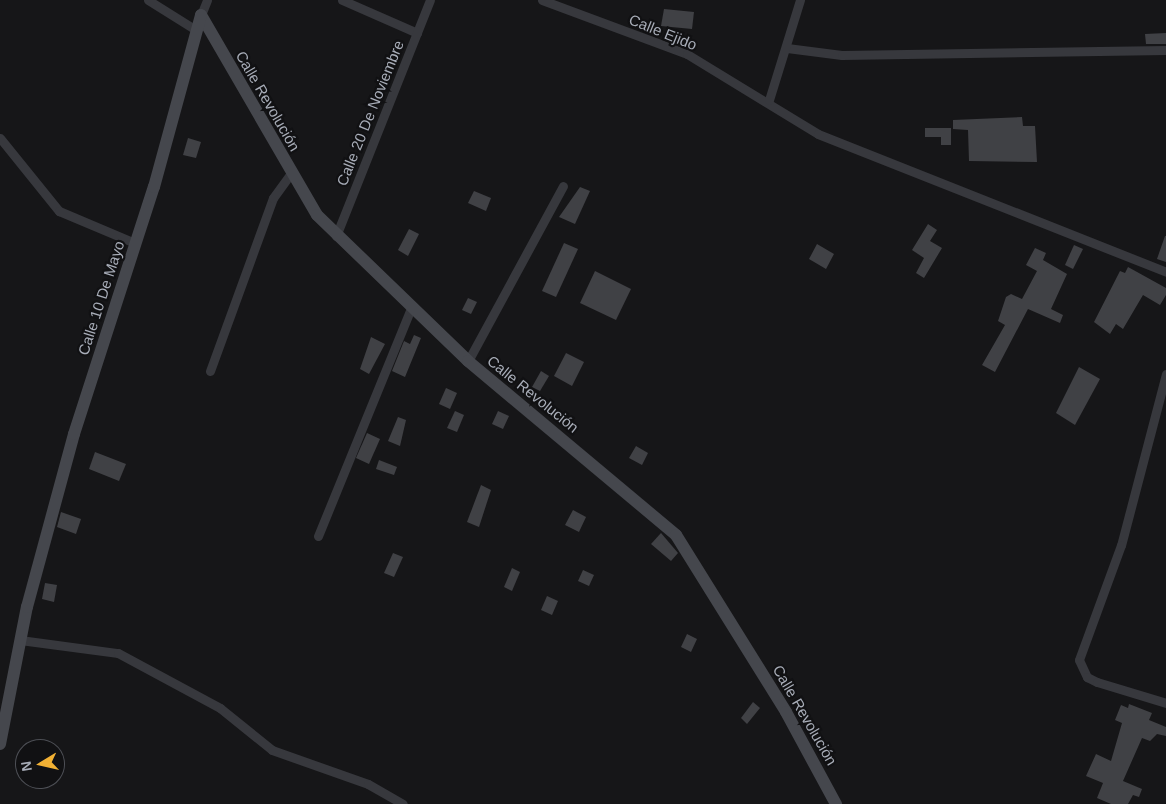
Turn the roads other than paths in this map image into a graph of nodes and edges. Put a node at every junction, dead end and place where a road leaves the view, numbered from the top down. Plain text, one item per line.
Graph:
1 (148, 0) edge
2 (207, 0) edge
3 (342, 0) edge
4 (430, 0) edge
5 (542, 0) edge
6 (800, 0) edge
7 (201, 15) junction
8 (196, 30) junction
9 (417, 33) junction
10 (787, 48) junction
11 (1166, 50) edge
12 (769, 100) junction
13 (0, 138) edge
14 (291, 173) junction
15 (563, 186) dead end
16 (336, 236) junction
17 (136, 243) junction
18 (1166, 272) edge
19 (412, 308) junction
20 (468, 361) junction
21 (210, 371) dead end
22 (1166, 374) edge
23 (318, 536) dead end
24 (20, 640) junction
25 (1166, 703) edge
26 (0, 744) edge
27 (404, 804) edge
28 (836, 804) edge

1 - 8 street
2 - 7 street, Calle 10 De Mayo
3 - 9 street
4 - 9 street, Calle 20 De Noviembre
5 - 12 street, Calle Ejido
6 - 10 street
7 - 8 street, Calle 10 De Mayo
7 - 14 street, Calle Revolución
8 - 17 street, Calle 10 De Mayo
9 - 16 street, Calle 20 De Noviembre
10 - 11 street
10 - 12 street
12 - 18 street, Calle Ejido
13 - 17 street
14 - 16 street, Calle Revolución
14 - 21 street
15 - 20 street
16 - 19 street, Calle Revolución
17 - 24 street, Calle 10 De Mayo
19 - 20 street, Calle Revolución
19 - 23 street
20 - 28 street, Calle Revolución
22 - 25 street
24 - 26 street, Calle 10 De Mayo
24 - 27 street

